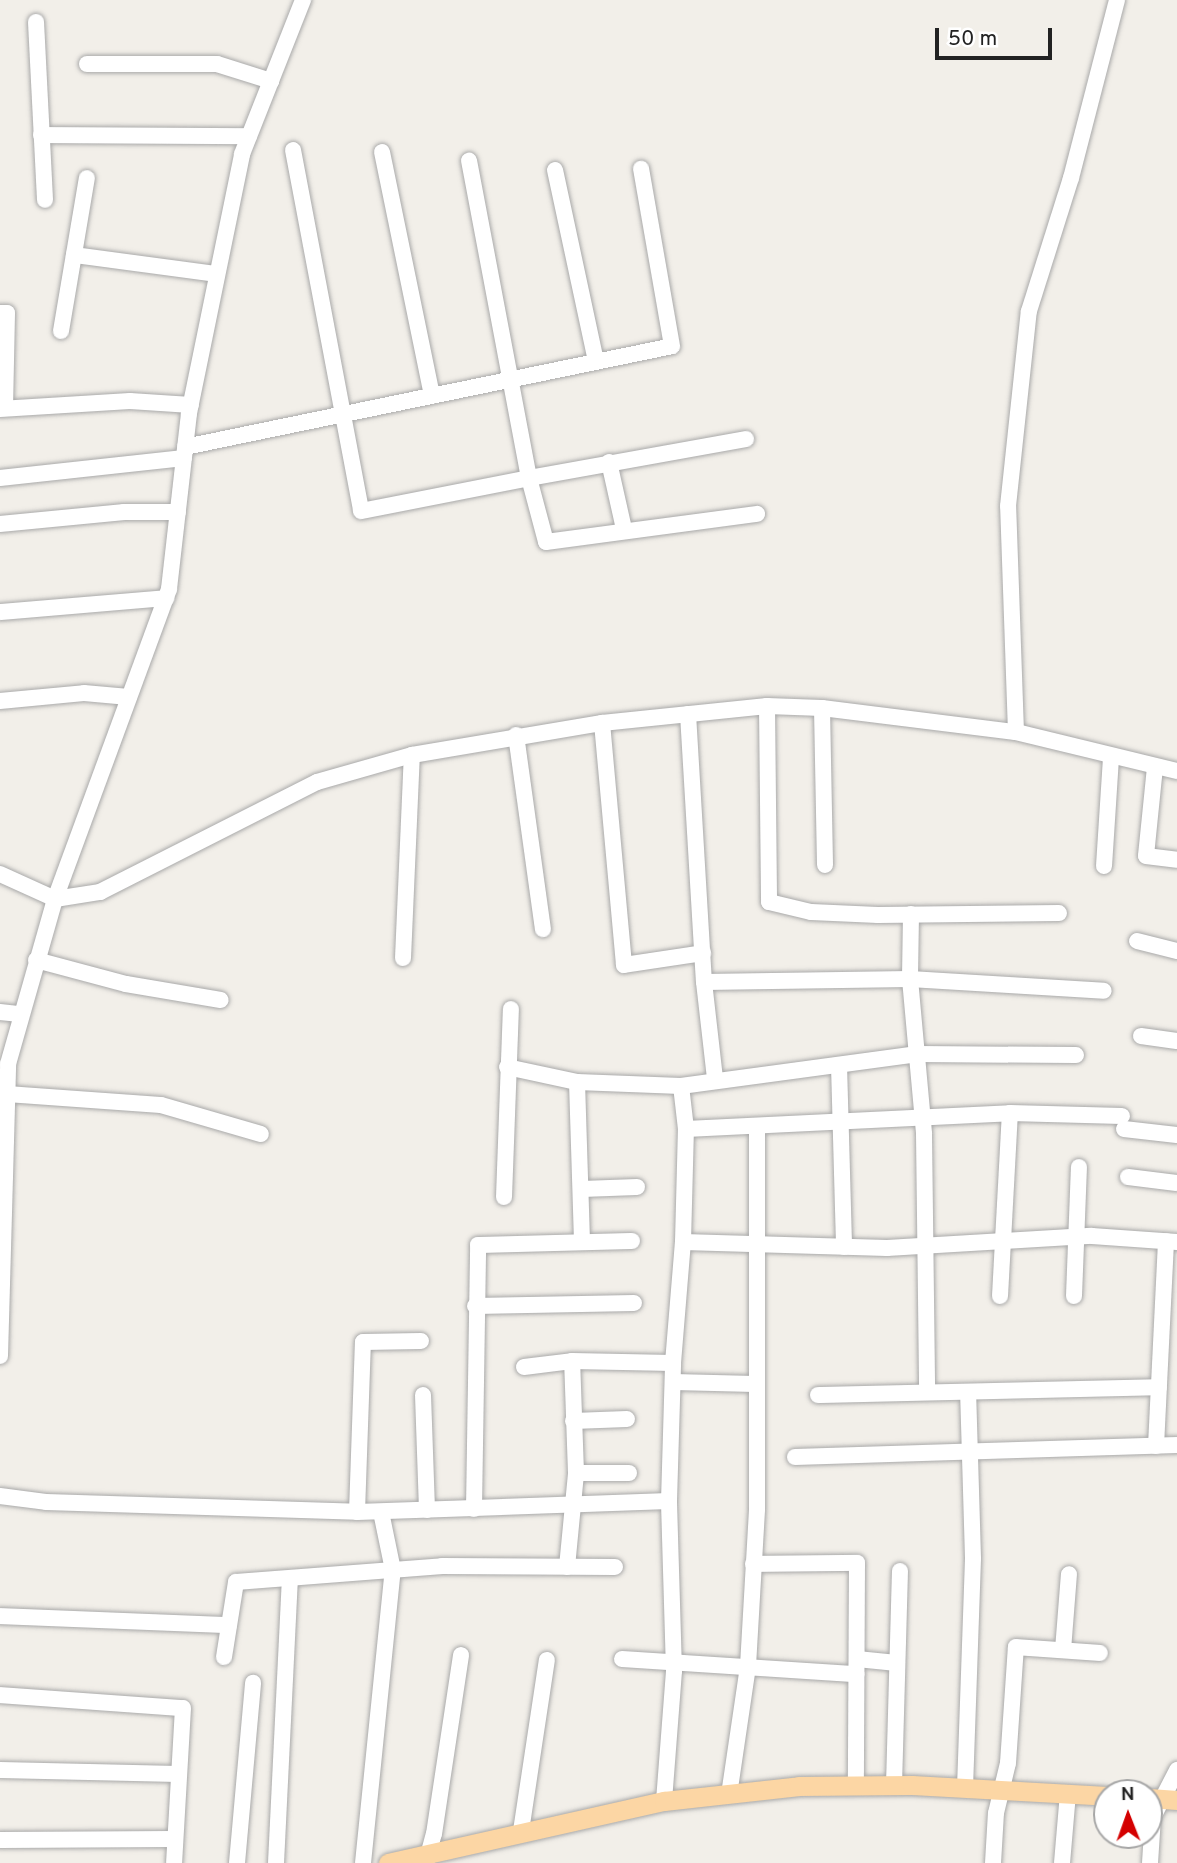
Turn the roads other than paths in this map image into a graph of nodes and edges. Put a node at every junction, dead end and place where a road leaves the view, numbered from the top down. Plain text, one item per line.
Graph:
1 (303, 0) edge
2 (1117, 0) edge
3 (36, 22) dead end
4 (87, 64) dead end
5 (271, 81) junction
6 (41, 135) junction
7 (249, 136) junction
8 (293, 150) dead end
9 (382, 152) dead end
10 (469, 161) dead end
11 (641, 169) dead end
12 (555, 170) dead end
13 (87, 178) dead end
14 (44, 200) dead end
15 (74, 255) junction
16 (218, 274) junction
17 (0, 313) edge
18 (61, 331) dead end
19 (596, 362) junction
20 (510, 380) junction
21 (432, 396) junction
22 (191, 405) junction
23 (2, 409) edge
24 (344, 414) junction
25 (746, 439) dead end
26 (185, 452) junction
27 (609, 463) junction
28 (0, 478) edge
29 (529, 478) junction
30 (178, 512) junction
31 (757, 514) dead end
32 (0, 524) edge
33 (624, 529) junction
34 (166, 598) junction
35 (0, 612) edge
36 (129, 696) junction
37 (0, 701) edge
38 (767, 706) junction
39 (822, 708) junction
40 (688, 714) junction
41 (602, 723) junction
42 (1016, 732) junction
43 (516, 735) junction
44 (412, 755) junction
45 (1111, 758) junction
46 (1155, 767) junction
47 (1177, 771) edge
48 (1177, 860) edge
49 (825, 865) dead end
50 (1104, 866) dead end
51 (0, 874) edge
52 (55, 899) junction
53 (1059, 912) dead end
54 (911, 914) junction
55 (543, 929) dead end
56 (1137, 941) dead end
57 (1177, 951) edge
58 (703, 953) junction
59 (403, 958) dead end
60 (36, 960) junction
61 (910, 979) junction
62 (704, 982) junction
63 (1104, 991) dead end
64 (221, 1000) dead end
65 (511, 1009) dead end
66 (0, 1012) edge
67 (20, 1014) junction
68 (1141, 1036) dead end
69 (1177, 1041) edge
70 (918, 1054) junction
71 (1076, 1055) dead end
72 (839, 1065) junction
73 (507, 1067) junction
74 (4, 1075) edge
75 (715, 1079) junction
76 (577, 1082) junction
77 (681, 1086) junction
78 (7, 1094) junction
79 (1010, 1113) junction
80 (921, 1120) junction
81 (842, 1124) junction
82 (686, 1129) junction
83 (757, 1129) junction
84 (261, 1133) dead end
85 (1177, 1135) edge
86 (3, 1141) edge
87 (1079, 1167) dead end
88 (1128, 1177) dead end
89 (1177, 1183) edge
90 (637, 1187) dead end
91 (582, 1189) junction
92 (504, 1197) dead end
93 (2, 1205) edge
94 (1076, 1237) junction
95 (632, 1241) dead end
96 (1004, 1241) junction
97 (582, 1242) junction
98 (683, 1242) junction
99 (1172, 1242) edge
100 (757, 1243) junction
101 (926, 1246) junction
102 (844, 1247) junction
103 (1000, 1296) dead end
104 (1074, 1296) dead end
105 (634, 1303) dead end
106 (475, 1306) junction
107 (421, 1341) dead end
108 (0, 1356) edge
109 (572, 1361) junction
110 (673, 1363) junction
111 (524, 1367) dead end
112 (673, 1382) junction
113 (755, 1384) junction
114 (1159, 1387) junction
115 (968, 1391) junction
116 (927, 1392) junction
117 (423, 1395) dead end
118 (818, 1395) dead end
119 (628, 1419) dead end
120 (573, 1421) junction
121 (1177, 1445) edge
122 (1156, 1446) junction
123 (968, 1452) junction
124 (795, 1457) dead end
125 (576, 1473) junction
126 (629, 1473) dead end
127 (0, 1496) edge
128 (669, 1501) junction
129 (574, 1502) junction
130 (474, 1508) junction
131 (427, 1510) junction
132 (357, 1512) junction
133 (381, 1512) junction
134 (753, 1564) junction
135 (567, 1567) junction
136 (615, 1567) dead end
137 (393, 1570) junction
138 (900, 1571) dead end
139 (1069, 1574) dead end
140 (290, 1579) junction
141 (0, 1616) edge
142 (229, 1625) junction
143 (1063, 1650) junction
144 (1100, 1653) dead end
145 (461, 1655) dead end
146 (224, 1657) dead end
147 (622, 1658) dead end
148 (547, 1660) dead end
149 (672, 1661) junction
150 (897, 1662) junction
151 (748, 1666) junction
152 (857, 1667) junction
153 (253, 1683) dead end
154 (0, 1695) edge
155 (0, 1770) edge
156 (1177, 1770) edge
157 (178, 1774) junction
158 (894, 1785) junction
159 (856, 1786) junction
160 (965, 1788) junction
161 (1002, 1790) junction
162 (1068, 1793) junction
163 (1093, 1795) edge
164 (729, 1796) junction
165 (1163, 1799) edge
166 (663, 1801) junction
167 (521, 1831) junction
168 (174, 1839) junction
169 (0, 1840) edge
170 (427, 1859) edge
171 (174, 1863) edge
172 (237, 1863) edge
173 (275, 1863) edge
174 (363, 1863) edge
175 (388, 1863) edge
176 (993, 1863) edge
177 (1062, 1863) edge

1 - 5 street
2 - 42 street
3 - 6 street
4 - 5 street
5 - 7 street
6 - 7 street
6 - 14 street
7 - 16 street
8 - 24 street
9 - 21 street
10 - 20 street
11 - 19 street
12 - 19 street
13 - 15 street
15 - 16 street
15 - 18 street
16 - 22 street
17 - 23 street
19 - 20 street
20 - 21 street
20 - 29 street
21 - 24 street
22 - 23 street
22 - 26 street
24 - 26 street
24 - 29 street
25 - 27 street
26 - 28 street
26 - 30 street
27 - 29 street
27 - 33 street
29 - 33 street
30 - 32 street
30 - 34 street
31 - 33 street
34 - 35 street
34 - 36 street
36 - 37 street
36 - 52 street
38 - 39 street
38 - 40 street
38 - 54 street
39 - 42 street
39 - 49 street
40 - 41 street
40 - 58 street
41 - 43 street
41 - 58 street
42 - 45 street
43 - 44 street
43 - 55 street
44 - 52 street
44 - 59 street
45 - 46 street
45 - 50 street
46 - 47 street
46 - 48 street
51 - 52 street
52 - 60 street
53 - 54 street
54 - 61 street
56 - 57 street
58 - 62 street
60 - 64 street
60 - 67 street
61 - 62 street
61 - 63 street
61 - 70 street
62 - 75 street
65 - 73 street
66 - 67 street
67 - 74 street
68 - 69 street
70 - 71 street
70 - 72 street
70 - 80 street
72 - 75 street
72 - 81 street
73 - 76 street
73 - 92 street
74 - 78 street
75 - 77 street
76 - 77 street
76 - 91 street
77 - 82 street
78 - 84 street
78 - 86 street
79 - 80 street
79 - 85 street
79 - 96 street
80 - 81 street
80 - 101 street
81 - 83 street
81 - 102 street
82 - 83 street
82 - 98 street
83 - 100 street
86 - 93 street
87 - 94 street
88 - 89 street
90 - 91 street
91 - 97 street
93 - 108 street
94 - 96 street
94 - 99 street
94 - 104 street
95 - 97 street
96 - 101 street
96 - 103 street
97 - 106 street
98 - 100 street
98 - 110 street
99 - 114 street
100 - 102 street
100 - 113 street
101 - 102 street
101 - 116 street
105 - 106 street
106 - 130 street
107 - 132 street
109 - 110 street
109 - 111 street
109 - 120 street
110 - 112 street
112 - 113 street
112 - 128 street
113 - 134 street
114 - 115 street
114 - 122 street
115 - 116 street
115 - 123 street
116 - 118 street
117 - 131 street
119 - 120 street
120 - 125 street
121 - 122 street
122 - 123 street
123 - 124 street
123 - 160 street
125 - 126 street
125 - 129 street
127 - 132 street
128 - 129 street
128 - 149 street
129 - 130 street
129 - 135 street
130 - 131 street
131 - 133 street
132 - 133 street
133 - 137 street
134 - 151 street
134 - 152 street
135 - 136 street
135 - 137 street
137 - 140 street
137 - 174 street
138 - 150 street
139 - 143 street
140 - 142 street
140 - 173 street
141 - 142 street
142 - 146 street
143 - 144 street
143 - 161 street
145 - 170 street
147 - 149 street
148 - 167 street
149 - 151 street
149 - 166 street
150 - 152 street
150 - 158 street
151 - 152 street
151 - 164 street
152 - 159 street
153 - 172 street
154 - 157 street
155 - 157 street
156 - 165 street
157 - 168 street
158 - 159 main road
158 - 160 main road
159 - 164 main road
160 - 161 main road
161 - 162 main road
161 - 176 street
162 - 163 main road
162 - 177 street
164 - 166 main road
166 - 167 main road
167 - 170 main road
168 - 169 street
168 - 171 street
170 - 175 main road

